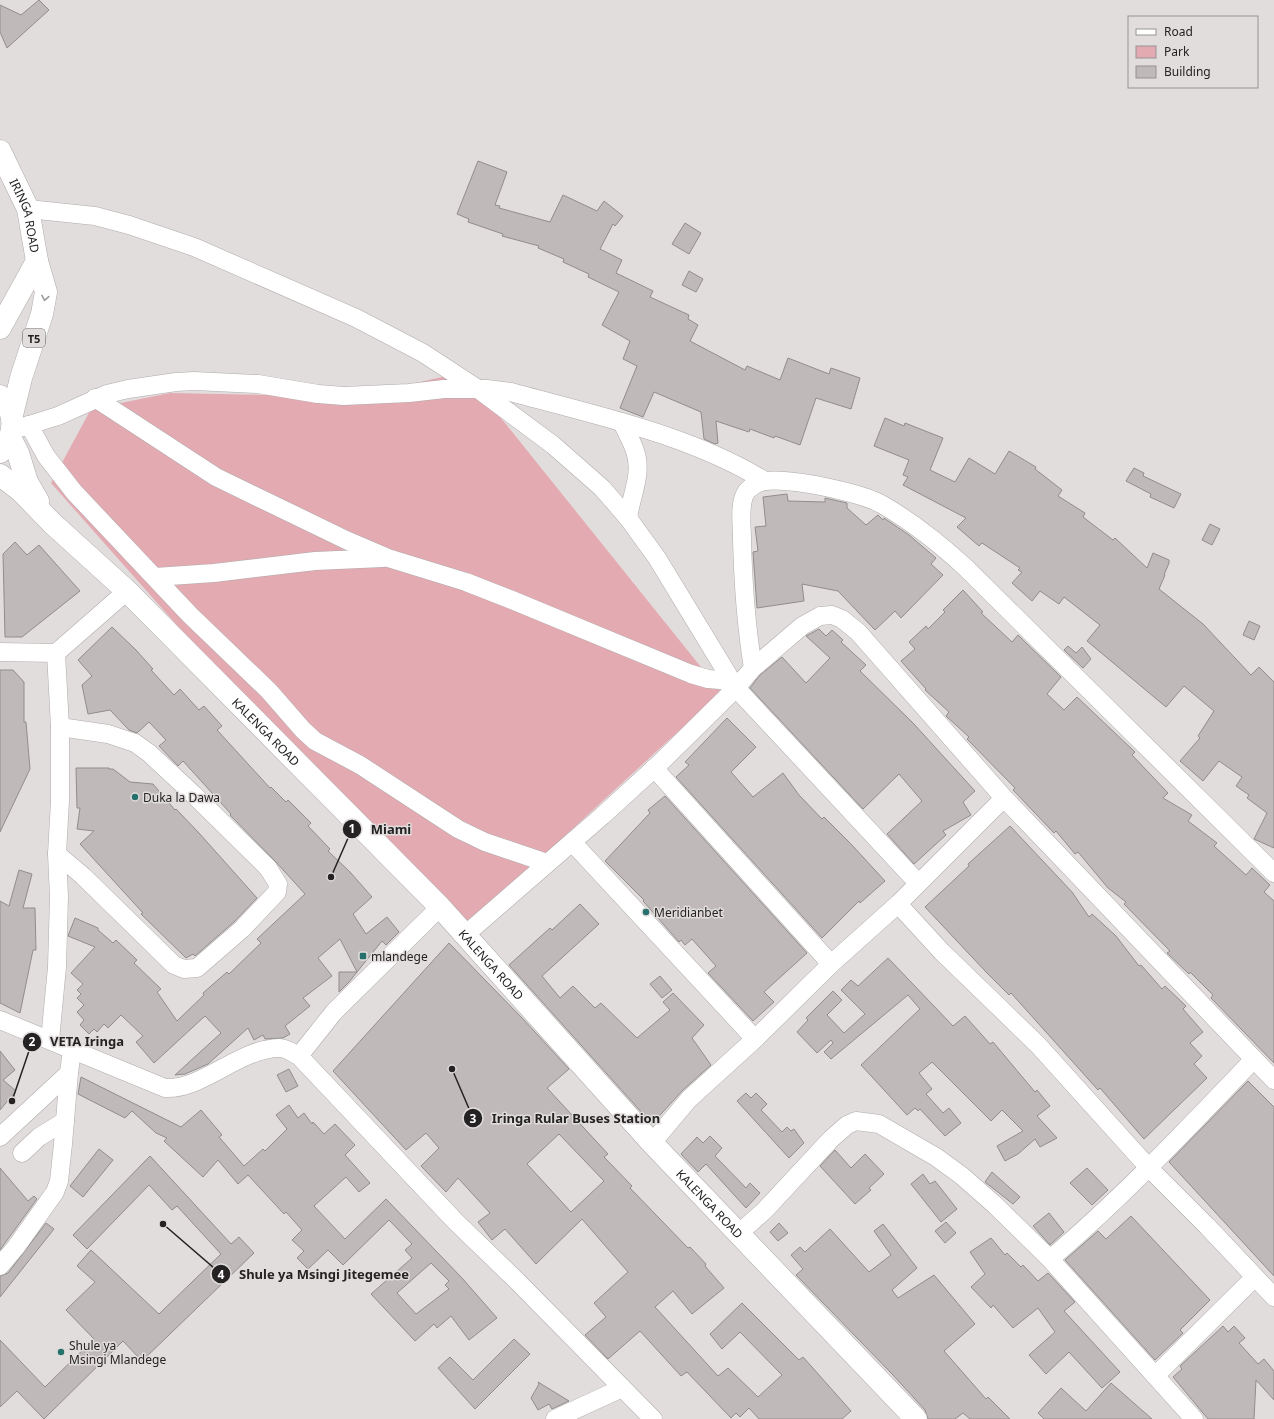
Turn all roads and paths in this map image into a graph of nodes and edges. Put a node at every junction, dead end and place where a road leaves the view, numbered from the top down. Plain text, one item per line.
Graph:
1 (0, 151) edge
2 (28, 209) junction
3 (37, 261) junction
4 (0, 328) edge
5 (478, 388) junction
6 (0, 396) edge
7 (95, 398) junction
8 (622, 422) junction
9 (13, 432) edge
10 (0, 475) edge
11 (765, 481) junction
12 (628, 518) junction
13 (53, 524) junction
14 (388, 558) junction
15 (155, 577) junction
16 (127, 591) junction
17 (0, 652) edge
18 (56, 653) junction
19 (753, 668) junction
20 (734, 685) junction
21 (60, 727) junction
22 (654, 768) junction
23 (1004, 798) junction
24 (572, 842) junction
25 (57, 854) junction
26 (547, 863) junction
27 (1274, 873) edge
28 (918, 883) junction
29 (898, 904) junction
30 (440, 907) junction
31 (466, 935) junction
32 (831, 964) junction
33 (0, 1020) edge
34 (755, 1039) junction
35 (50, 1040) junction
36 (72, 1050) junction
37 (299, 1056) junction
38 (1254, 1059) junction
39 (69, 1073) junction
40 (1274, 1080) edge
41 (65, 1121) junction
42 (0, 1138) edge
43 (652, 1143) junction
44 (22, 1153) dead end
45 (1149, 1168) junction
46 (738, 1234) junction
47 (1050, 1259) junction
48 (0, 1266) edge
49 (1256, 1277) junction
50 (1274, 1297) edge
51 (1156, 1375) junction
52 (622, 1388) junction
53 (555, 1419) edge
54 (652, 1419) edge
55 (916, 1419) edge
56 (1194, 1419) edge

1 - 2 main road, IRINGA ROAD / T5
2 - 3 main road, IRINGA ROAD / T5
2 - 5 street
3 - 4 main road
3 -> 9 main road, T5
5 - 7 street
5 - 8 street
5 - 12 street
6 - 9 main road, KALENGA ROAD
7 - 9 street
7 - 14 street
8 - 11 street
8 - 12 street
9 - 13 main road, KALENGA ROAD
9 - 15 street
10 - 13 main road, KALENGA ROAD
11 - 19 street
11 - 27 street
12 - 20 street
13 - 16 main road, KALENGA ROAD
14 - 15 street
14 - 20 street
15 - 26 street
16 - 18 street
16 - 30 main road, KALENGA ROAD
17 - 18 street
18 - 21 street
19 - 20 street
19 - 23 street
20 - 22 street
20 - 28 street
21 - 25 street
21 - 25 street
22 - 24 street
22 - 32 street
23 - 28 street
23 - 38 street
24 - 26 street
24 - 34 street
25 - 35 street
26 - 31 street
28 - 29 street
29 - 32 street
29 - 45 street
30 - 31 main road, KALENGA ROAD
30 - 37 street
31 - 43 main road, KALENGA ROAD
32 - 34 street
33 - 35 street
34 - 43 street
35 - 36 street
36 - 37 street
36 - 39 street
37 - 52 street
38 - 40 street
38 - 45 street
39 - 41 street
39 - 42 street
41 - 44 street
41 - 48 street
43 - 46 main road, KALENGA ROAD
45 - 47 street
45 - 49 street
46 - 47 street
46 - 55 main road, KALENGA ROAD
47 - 51 street
49 - 50 street
49 - 51 street
51 - 56 street
52 - 53 street
52 - 54 street

